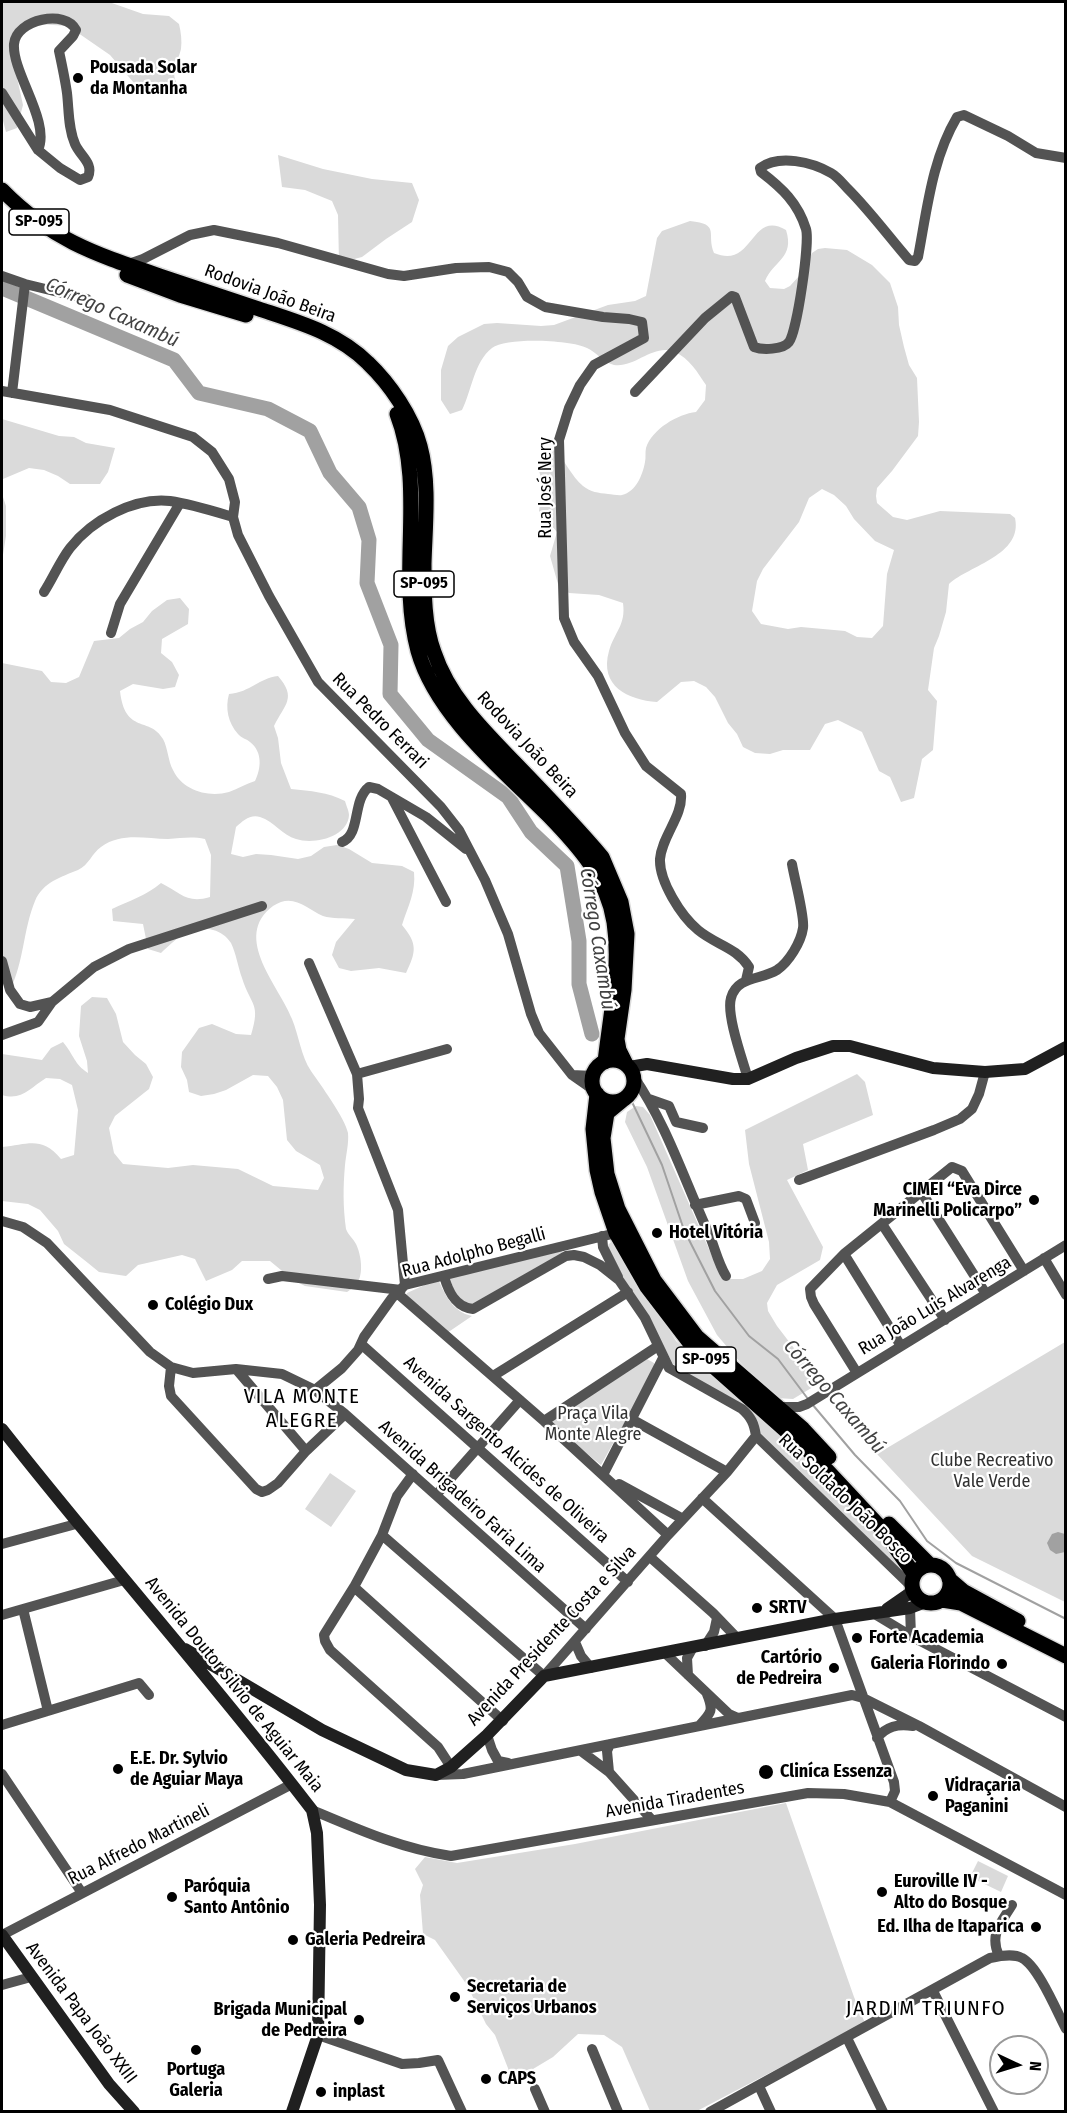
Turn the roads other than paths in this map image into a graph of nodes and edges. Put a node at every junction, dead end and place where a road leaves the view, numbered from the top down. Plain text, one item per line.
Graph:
1 (2, 93) edge
2 (38, 150) junction
3 (1065, 158) edge
4 (2, 190) edge
5 (2, 204) edge
6 (124, 265) junction
7 (2, 276) edge
8 (25, 287) junction
9 (87, 299) dead end
10 (7, 392) edge
11 (635, 392) dead end
12 (180, 504) junction
13 (233, 517) junction
14 (44, 592) dead end
15 (111, 633) dead end
16 (391, 798) junction
17 (342, 842) dead end
18 (471, 853) junction
19 (792, 864) dead end
20 (446, 902) dead end
21 (262, 906) dead end
22 (2, 961) edge
23 (309, 963) dead end
24 (746, 980) junction
25 (52, 1002) junction
26 (2, 1035) edge
27 (1065, 1047) edge
28 (447, 1049) dead end
29 (604, 1062) junction
30 (630, 1069) junction
31 (985, 1072) junction
32 (357, 1074) junction
33 (748, 1079) junction
34 (595, 1087) junction
35 (624, 1099) junction
36 (649, 1099) junction
37 (703, 1128) dead end
38 (799, 1180) dead end
39 (922, 1193) junction
40 (695, 1205) junction
41 (2, 1221) edge
42 (755, 1223) dead end
43 (882, 1224) junction
44 (609, 1234) junction
45 (1065, 1245) edge
46 (572, 1249) junction
47 (844, 1254) junction
48 (1044, 1258) junction
49 (1024, 1271) junction
50 (444, 1276) junction
51 (726, 1276) dead end
52 (268, 1279) dead end
53 (620, 1280) junction
54 (401, 1289) junction
55 (627, 1292) junction
56 (986, 1294) junction
57 (1065, 1295) edge
58 (945, 1320) junction
59 (361, 1344) junction
60 (658, 1346) junction
61 (901, 1346) junction
62 (663, 1358) junction
63 (236, 1369) junction
64 (171, 1372) junction
65 (857, 1373) junction
66 (493, 1376) junction
67 (315, 1390) junction
68 (520, 1400) junction
69 (808, 1403) junction
70 (776, 1406) junction
71 (345, 1414) junction
72 (633, 1420) junction
73 (544, 1421) junction
74 (2, 1429) edge
75 (803, 1429) junction
76 (756, 1436) junction
77 (478, 1447) junction
78 (306, 1451) junction
79 (727, 1472) junction
80 (413, 1474) junction
81 (603, 1475) junction
82 (436, 1495) junction
83 (702, 1498) junction
84 (683, 1519) junction
85 (76, 1524) junction
86 (382, 1535) junction
87 (668, 1535) junction
88 (2, 1544) edge
89 (650, 1557) junction
90 (929, 1564) junction
91 (949, 1579) junction
92 (124, 1580) junction
93 (628, 1582) junction
94 (913, 1584) junction
95 (354, 1587) junction
96 (935, 1601) junction
97 (910, 1608) junction
98 (23, 1609) junction
99 (877, 1613) junction
100 (2, 1615) edge
101 (717, 1618) junction
102 (835, 1619) junction
103 (586, 1629) junction
104 (911, 1636) junction
105 (738, 1639) junction
106 (574, 1642) junction
107 (705, 1646) junction
108 (1065, 1647) edge
109 (185, 1649) junction
110 (692, 1649) junction
111 (666, 1654) junction
112 (1065, 1656) edge
113 (1065, 1663) edge
114 (591, 1668) junction
115 (226, 1674) junction
116 (544, 1676) junction
117 (688, 1676) junction
118 (214, 1684) junction
119 (707, 1694) junction
120 (149, 1695) dead end
121 (863, 1698) junction
122 (48, 1711) junction
123 (1065, 1717) edge
124 (738, 1718) junction
125 (503, 1721) junction
126 (2, 1725) edge
127 (699, 1726) junction
128 (919, 1726) junction
129 (487, 1736) junction
130 (877, 1738) junction
131 (610, 1744) junction
132 (581, 1751) junction
133 (511, 1763) junction
134 (451, 1767) junction
135 (609, 1772) junction
136 (2, 1774) edge
137 (436, 1775) junction
138 (292, 1784) junction
139 (629, 1794) junction
140 (890, 1803) junction
141 (1065, 1807) edge
142 (312, 1810) junction
143 (652, 1820) junction
144 (631, 1825) junction
145 (82, 1893) junction
146 (1065, 1895) edge
147 (1012, 1905) dead end
148 (2, 1935) edge
149 (999, 1956) junction
150 (31, 1977) junction
151 (2, 1985) edge
152 (933, 1991) junction
153 (1065, 2029) edge
154 (318, 2034) junction
155 (847, 2038) junction
156 (592, 2049) dead end
157 (759, 2086) junction
158 (535, 2089) dead end
159 (134, 2112) edge
160 (292, 2112) edge
161 (462, 2112) edge
162 (545, 2112) edge
163 (618, 2112) edge
164 (710, 2112) edge
165 (771, 2112) edge
166 (882, 2112) edge
167 (994, 2112) edge

1 - 2 street
2 - 2 street
3 - 11 street
4 - 6 main road, Rodovia João Beira / SP-095
5 - 29 main road, Rodovia João Beira / SP-095
6 - 24 street, Rua José Nery
6 - 30 main road, Rodovia João Beira / SP-095
7 - 8 street
8 - 9 street
8 - 10 street
10 - 13 street, Rua Pedro Ferrari
12 - 13 street
12 - 14 street
12 - 15 street
13 - 18 street, Rua Pedro Ferrari
16 - 17 street
16 - 18 street
16 - 20 street
18 - 34 street, Rua Pedro Ferrari
19 - 24 street
21 - 25 street
22 - 25 street
23 - 32 street
24 - 33 street
25 - 26 street
27 - 31 main road
28 - 32 street
29 - 30 main road
29 - 34 main road
30 - 33 main road
30 - 35 main road, SP-095
30 - 36 street
31 - 33 main road
31 - 38 street
32 - 54 street
34 - 35 main road
34 - 44 main road, SP-095
35 - 70 main road, SP-095
36 - 37 street
36 - 40 street
39 - 43 street
39 - 49 street
39 - 56 street
40 - 42 street
40 - 51 street
41 - 64 street
43 - 47 street
43 - 58 street
44 - 46 street, Rua Adolpho Begalli
44 - 53 street
44 - 94 main road, SP-095
45 - 48 street, Rua João Luis Alvarenga
46 - 50 street, Rua Adolpho Begalli
46 - 50 street
46 - 53 street
47 - 61 street
47 - 65 street
48 - 49 street, Rua João Luis Alvarenga
48 - 57 street
49 - 56 street, Rua João Luis Alvarenga
50 - 54 street, Rua Adolpho Begalli
52 - 54 street
53 - 55 street
54 - 59 street, Rua Adolpho Begalli
54 - 66 street
55 - 60 street
55 - 66 street
56 - 58 street, Rua João Luis Alvarenga
58 - 61 street, Rua João Luis Alvarenga
59 - 67 street, Rua Adolpho Begalli
59 - 77 street, Avenida Sargento Alcides de Oliveira
60 - 62 street
60 - 73 street
61 - 65 street, Rua João Luis Alvarenga
62 - 72 street
62 - 76 street, Rua Soldado João Bosco
63 - 64 street, Avenida Brigadeiro Faria Lima
63 - 67 street, Avenida Brigadeiro Faria Lima
63 - 78 street
64 - 78 street
65 - 69 street, Rua João Luis Alvarenga
66 - 68 street
67 - 71 street, Avenida Brigadeiro Faria Lima
68 - 73 street
68 - 77 street
69 - 70 street
69 - 75 street
70 - 75 main road, SP-095
71 - 78 street
71 - 80 street, Avenida Brigadeiro Faria Lima
72 - 79 street
72 - 81 street
73 - 81 street
74 - 85 main road, Avenida Doutor Silvio de Aguiar Maia
75 - 90 main road, SP-095
76 - 79 street, Avenida Presidente Costa e Silva
76 - 94 street, Rua Soldado João Bosco
77 - 82 street
77 - 93 street, Avenida Sargento Alcides de Oliveira
79 - 83 street, Avenida Presidente Costa e Silva
80 - 82 street, Avenida Brigadeiro Faria Lima
80 - 86 street
81 - 84 street
81 - 87 street
82 - 103 street, Avenida Brigadeiro Faria Lima
83 - 84 street, Avenida Presidente Costa e Silva
83 - 102 street
84 - 87 street, Avenida Presidente Costa e Silva
85 - 88 street
85 - 92 main road, Avenida Doutor Silvio de Aguiar Maia
86 - 95 street
86 - 116 street
87 - 89 street, Avenida Presidente Costa e Silva
89 - 93 street, Avenida Presidente Costa e Silva
89 - 101 street
90 - 91 main road, SP-095
90 - 94 main road
91 - 96 main road
91 - 108 main road, SP-095
92 - 98 street
92 - 109 main road, Avenida Doutor Silvio de Aguiar Maia
93 - 103 street, Avenida Presidente Costa e Silva
94 - 96 main road, SP-095
94 - 99 main road
95 - 125 street
95 - 134 street
96 - 97 main road
96 - 112 main road, SP-095
96 - 113 main road
97 - 99 main road
97 - 104 street
98 - 100 street
98 - 122 street
99 - 102 main road
99 - 104 street
101 - 105 street
101 - 107 street
102 - 105 main road
102 - 121 street
103 - 106 street, Avenida Presidente Costa e Silva
104 - 123 street
105 - 107 main road
106 - 114 street
106 - 116 street, Avenida Presidente Costa e Silva
107 - 110 main road
109 - 115 main road
109 - 118 main road, Avenida Doutor Silvio de Aguiar Maia
110 - 111 main road
110 - 117 street
111 - 114 main road
111 - 117 street
114 - 116 main road
115 - 118 main road
115 - 137 main road
116 - 125 main road, Avenida Presidente Costa e Silva
117 - 119 street
118 - 138 main road, Avenida Doutor Silvio de Aguiar Maia
119 - 124 street
119 - 127 street
120 - 122 street
121 - 124 street
121 - 128 street
121 - 130 street
122 - 126 street
124 - 127 street
125 - 129 main road, Avenida Presidente Costa e Silva
127 - 131 street
128 - 130 street
128 - 141 street
129 - 133 street
129 - 134 main road, Avenida Presidente Costa e Silva
130 - 140 street
131 - 132 street
131 - 135 street
132 - 133 street
132 - 135 street
133 - 137 street
134 - 137 main road, Avenida Presidente Costa e Silva
135 - 139 street
136 - 145 street
138 - 142 main road, Avenida Doutor Silvio de Aguiar Maia
138 - 145 street, Rua Alfredo Martineli
139 - 143 street
139 - 144 street
140 - 143 street, Avenida Tiradentes
140 - 146 street, Avenida Tiradentes
142 - 144 street, Avenida Tiradentes
142 - 154 main road, Avenida Doutor Silvio de Aguiar Maia
143 - 144 street, Avenida Tiradentes
145 - 148 street, Rua Alfredo Martineli
147 - 149 street
148 - 150 main road, Avenida Papa João XXIII
149 - 152 street
149 - 153 street
150 - 151 street
150 - 159 main road, Avenida Papa João XXIII
152 - 155 street
152 - 167 street
154 - 160 main road, Avenida Doutor Silvio de Aguiar Maia
154 - 161 street
155 - 157 street
155 - 166 street
156 - 163 street
157 - 164 street
157 - 165 street
158 - 162 street

